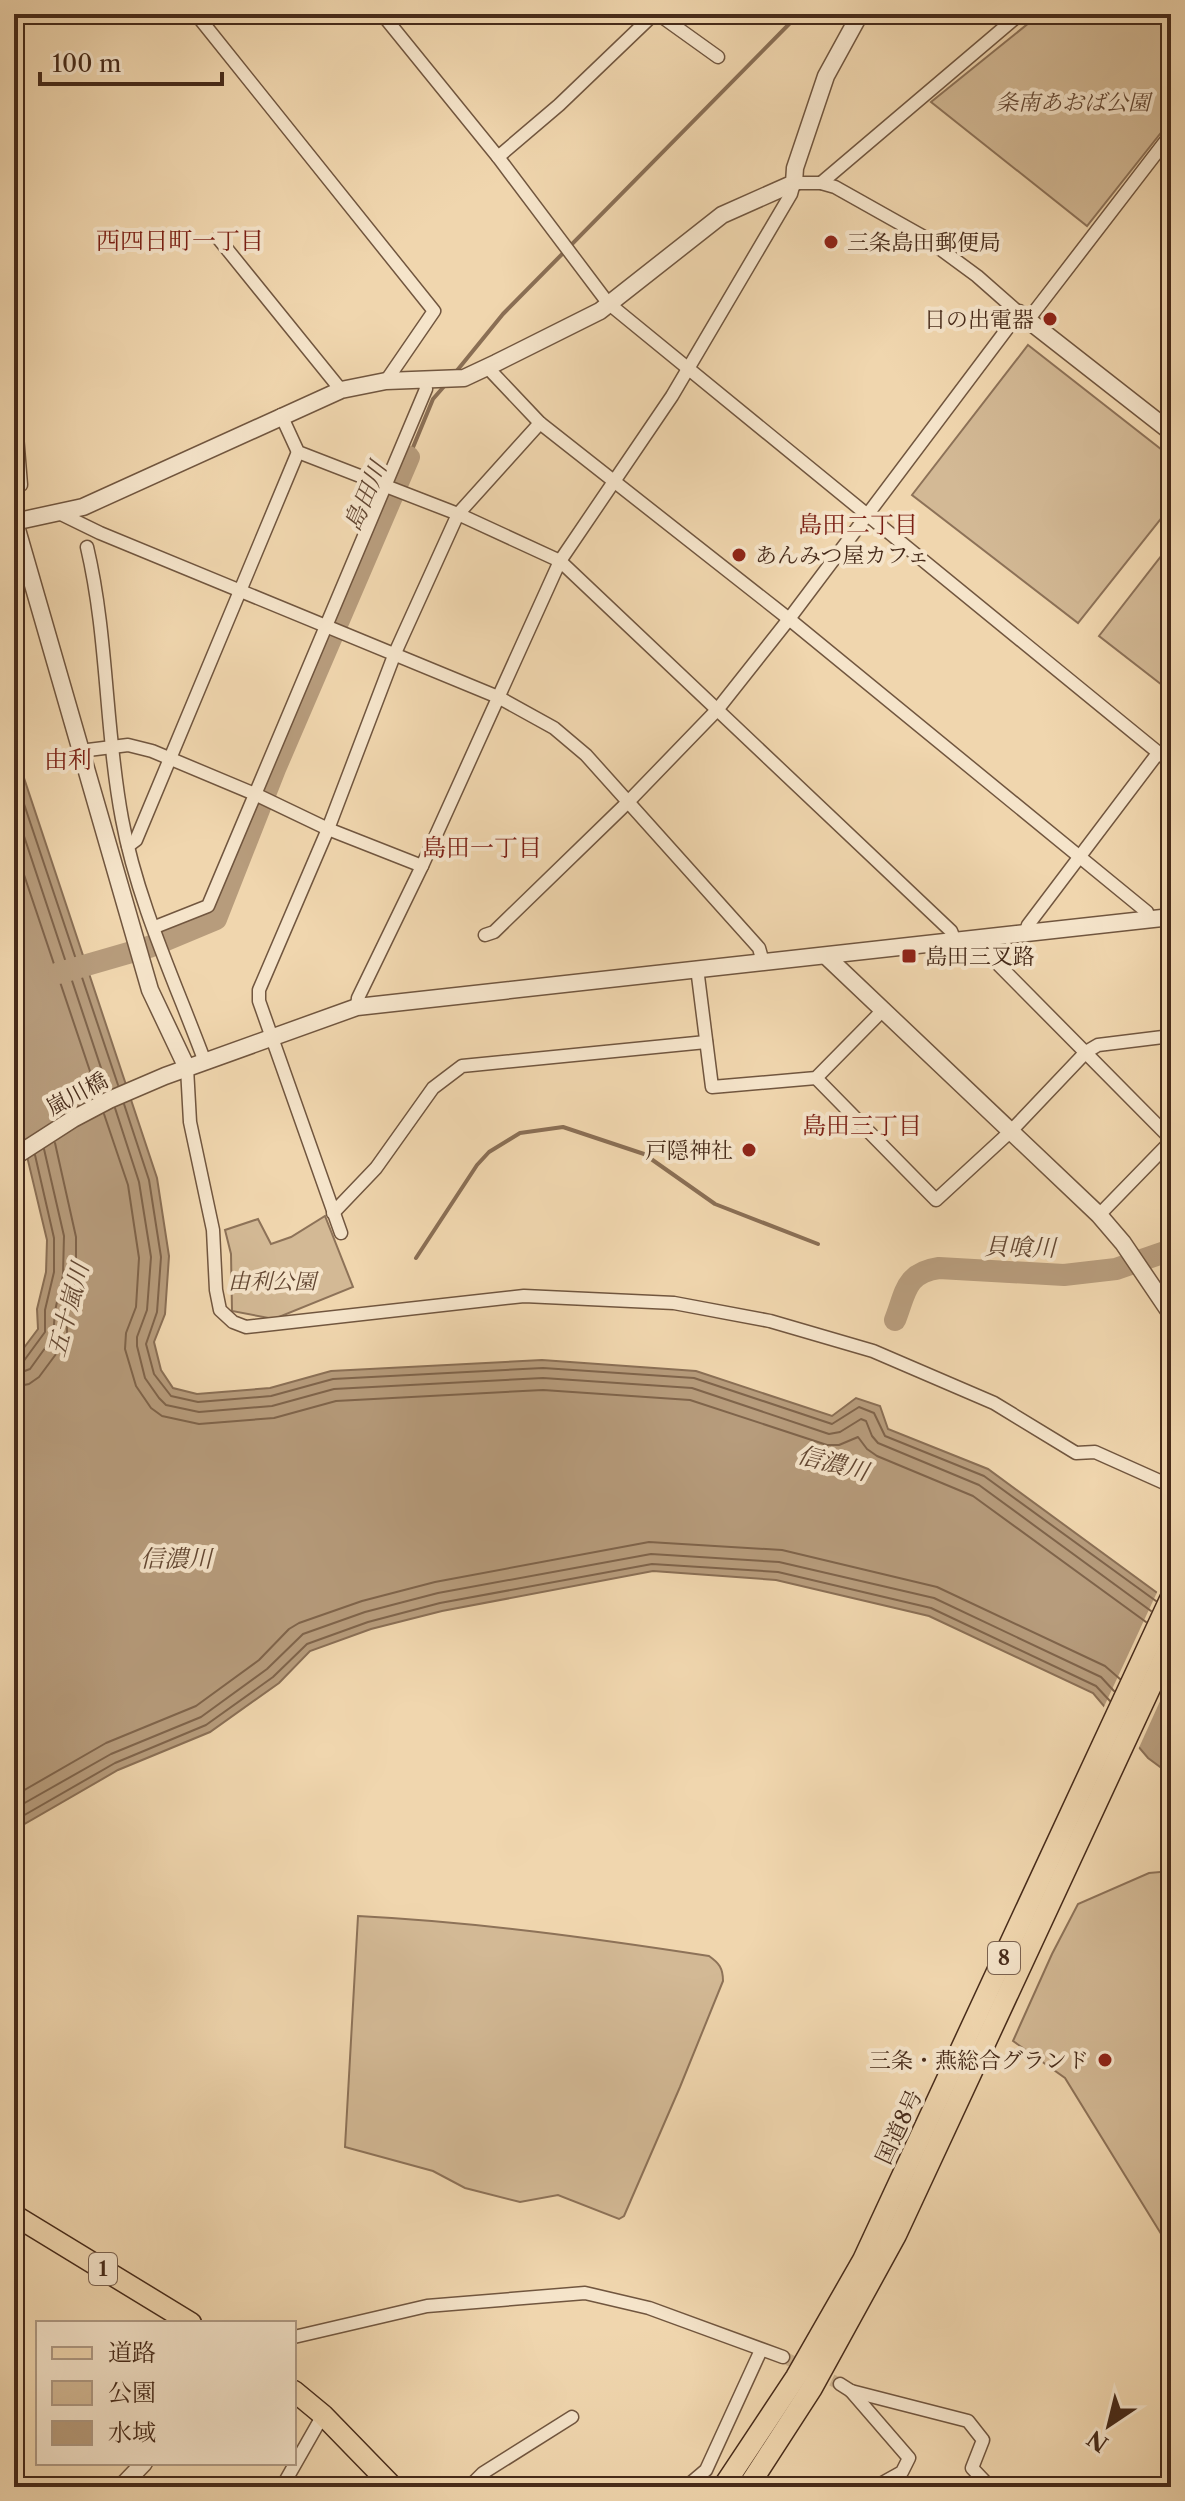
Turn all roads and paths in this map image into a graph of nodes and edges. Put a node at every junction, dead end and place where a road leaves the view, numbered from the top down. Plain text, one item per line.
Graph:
1 (196, 14) edge
2 (382, 14) edge
3 (656, 14) edge
4 (860, 14) edge
5 (1020, 14) edge
6 (718, 57) dead end
7 (1171, 134) edge
8 (1159, 150) junction
9 (498, 157) junction
10 (1171, 160) edge
11 (794, 183) junction
12 (821, 183) junction
13 (218, 238) dead end
14 (608, 303) junction
15 (1024, 316) junction
16 (487, 367) junction
17 (689, 369) junction
18 (424, 380) junction
19 (386, 381) junction
20 (341, 390) junction
21 (14, 398) edge
22 (281, 415) junction
23 (540, 423) junction
24 (1171, 432) edge
25 (298, 452) junction
26 (616, 481) junction
27 (21, 485) dead end
28 (386, 487) junction
29 (57, 512) junction
30 (458, 514) junction
31 (866, 514) junction
32 (14, 521) edge
33 (87, 547) dead end
34 (560, 561) junction
35 (241, 590) junction
36 (789, 619) junction
37 (329, 625) junction
38 (395, 653) junction
39 (498, 697) junction
40 (717, 710) junction
41 (112, 745) junction
42 (80, 751) junction
43 (1158, 753) junction
44 (170, 757) junction
45 (1171, 763) edge
46 (257, 795) junction
47 (628, 802) junction
48 (328, 829) junction
49 (128, 846) junction
50 (1080, 857) junction
51 (422, 866) junction
52 (1171, 917) edge
53 (1150, 919) junction
54 (155, 927) junction
55 (1025, 934) junction
56 (485, 935) dead end
57 (977, 939) junction
58 (955, 941) junction
59 (826, 956) junction
60 (763, 962) junction
61 (697, 968) junction
62 (357, 1007) junction
63 (884, 1009) junction
64 (1171, 1036) edge
65 (272, 1038) junction
66 (706, 1042) junction
67 (1086, 1052) junction
68 (205, 1062) junction
69 (187, 1068) junction
70 (816, 1078) junction
71 (1011, 1131) junction
72 (1171, 1140) edge
73 (14, 1157) edge
74 (333, 1213) junction
75 (1099, 1215) junction
76 (341, 1233) dead end
77 (1171, 1314) edge
78 (1171, 1486) edge
79 (1171, 1597) edge
80 (1171, 1643) edge
81 (14, 2215) edge
82 (841, 2319) junction
83 (188, 2321) edge
84 (296, 2337) edge
85 (761, 2350) junction
86 (783, 2357) tunnel mouth
87 (296, 2393) edge
88 (323, 2415) junction
89 (572, 2417) dead end
90 (296, 2462) edge
91 (142, 2465) edge
92 (295, 2465) edge
93 (121, 2487) edge
94 (282, 2487) edge
95 (393, 2487) edge
96 (469, 2487) edge
97 (686, 2487) edge
98 (723, 2487) edge
99 (748, 2487) edge
100 (875, 2487) edge
101 (990, 2487) edge

1 - 19 street
2 - 9 street
3 - 6 street
3 - 9 street
4 - 11 street
5 - 12 street
7 - 8 street
8 - 10 street
8 - 15 street
9 - 14 street
11 - 12 street
11 - 14 street
11 - 17 street
12 - 15 street
13 - 20 street
14 - 16 street
14 - 17 street
15 - 24 street
15 - 31 street
16 - 18 street
16 - 23 street
17 - 26 street
17 - 31 street
18 - 19 street
18 - 28 street
19 - 20 street
20 - 22 street
21 - 27 street
22 - 25 street
22 - 29 street
23 - 26 street
23 - 30 street
25 - 28 street
25 - 35 street
26 - 34 street
26 - 36 street
28 - 30 street
28 - 37 street
29 - 32 street
29 - 35 street
30 - 34 street
30 - 38 street
31 - 36 street
31 - 43 street
32 - 42 street
33 - 41 street
34 - 39 street
34 - 40 street
35 - 37 street
35 - 44 street
36 - 40 street
36 - 50 street
37 - 38 street
37 - 46 street
38 - 39 street
38 - 48 street
39 - 47 street
39 - 51 street
40 - 47 street
40 - 58 street
41 - 42 street
41 - 44 street
41 - 49 street
42 - 69 street
43 - 45 street
43 - 50 street
44 - 46 street
44 - 49 street
46 - 48 street
46 - 54 street
47 - 56 street
47 - 60 street
48 - 51 street
48 - 65 street
49 - 54 street
50 - 53 street
50 - 55 street
51 - 62 street
52 - 53 street, 嵐川橋
53 - 55 street, 嵐川橋
54 - 68 street
55 - 57 street, 嵐川橋
57 - 58 street, 嵐川橋
57 - 67 street
58 - 59 street, 嵐川橋
59 - 60 street, 嵐川橋
59 - 63 street
60 - 61 street, 嵐川橋
61 - 62 street, 嵐川橋
61 - 66 street
62 - 65 street, 嵐川橋
63 - 70 street
63 - 71 street
64 - 67 street
65 - 68 street, 嵐川橋
65 - 74 street
66 - 70 street
66 - 74 street
67 - 71 street
67 - 72 street
68 - 69 street, 嵐川橋
69 - 73 street, 嵐川橋
69 - 78 street
70 - 71 street
71 - 75 street
72 - 75 street
74 - 76 street
75 - 77 street
79 - 82 main road, 国道8号 / 8
80 - 82 main road, 国道8号 / 8
81 - 83 main road, 1
82 - 98 main road, 国道8号 / 8
82 - 99 main road, 国道8号 / 8
84 - 85 street
85 - 86 street
85 - 97 street
87 - 88 main road
88 - 90 street
88 - 95 main road
89 - 96 street
91 - 93 street
92 - 94 street
100 - 101 street

